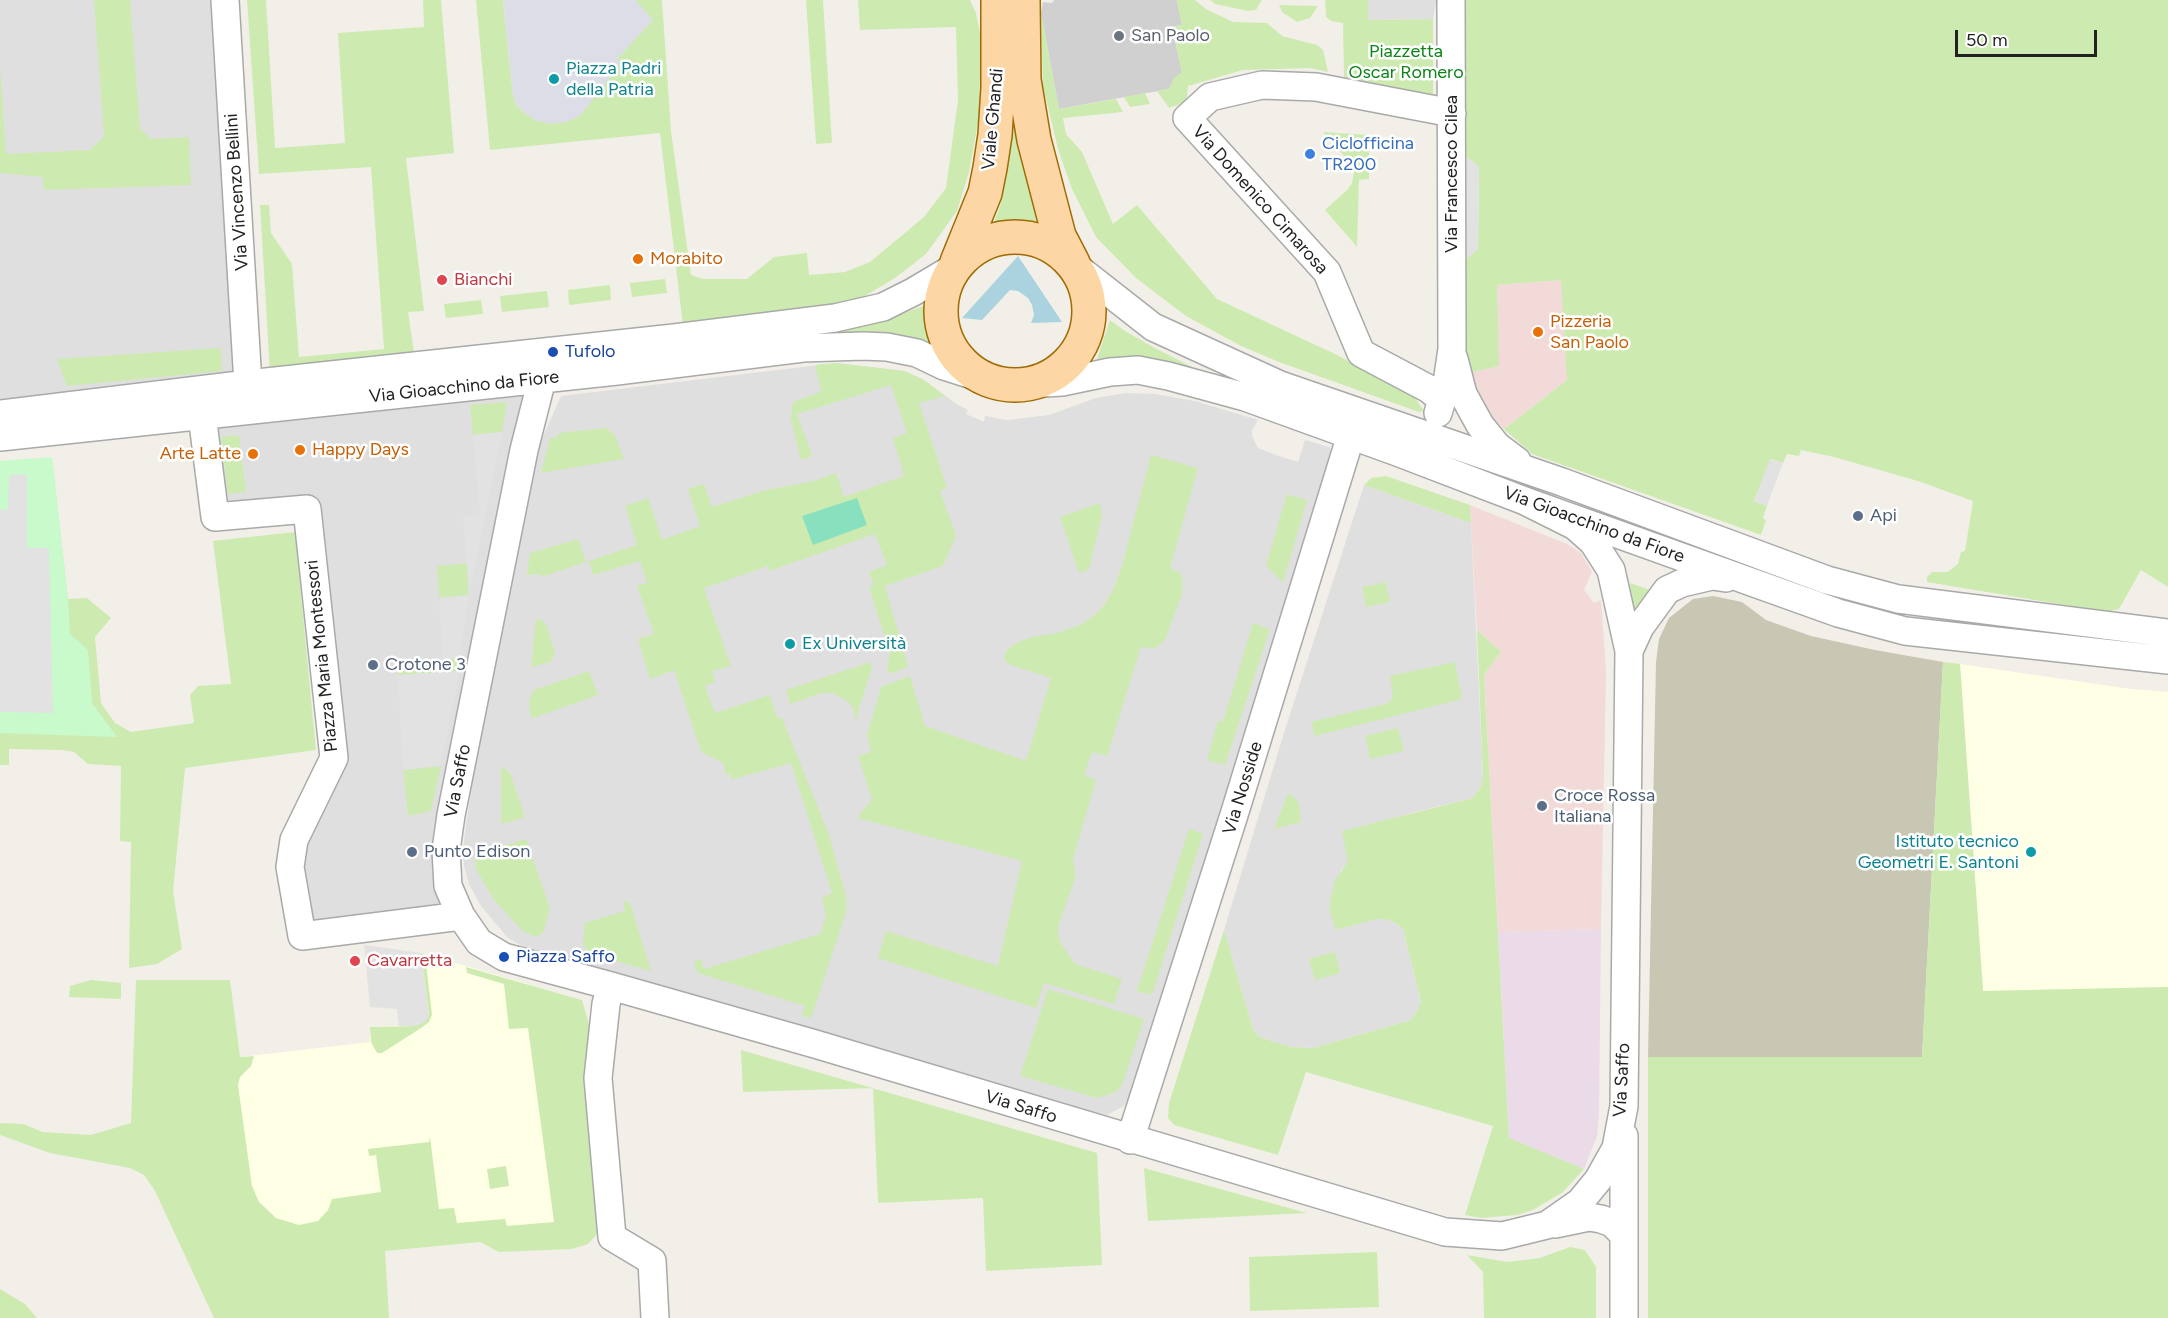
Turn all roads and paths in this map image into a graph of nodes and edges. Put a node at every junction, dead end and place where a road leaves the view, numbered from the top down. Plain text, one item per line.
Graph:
1 (225, 0) edge
2 (986, 0) edge
3 (998, 0) edge
4 (1023, 0) edge
5 (1451, 0) edge
6 (998, 41) junction
7 (1452, 113) junction
8 (1074, 265) junction
9 (955, 267) junction
10 (1452, 349) junction
11 (542, 379) junction
12 (994, 382) junction
13 (249, 384) junction
14 (1029, 384) junction
15 (1442, 400) junction
16 (0, 414) edge
17 (202, 416) junction
18 (1351, 435) junction
19 (0, 437) edge
20 (1430, 438) junction
21 (1532, 472) junction
22 (1525, 501) junction
23 (1759, 585) junction
24 (2168, 633) edge
25 (1629, 651) junction
26 (2168, 660) edge
27 (461, 916) junction
28 (611, 986) junction
29 (1624, 1106) junction
30 (1130, 1140) junction
31 (1547, 1225) junction
32 (1623, 1234) junction
33 (655, 1318) edge
34 (1624, 1318) edge

1 - 13 street, Via Vincenzo Bellini
2 - 6 street
3 - 6 main road, Viale Ghandi
4 - 8 main road, Viale Ghandi
5 - 7 street, Via Francesco Cilea
6 - 9 main road, Viale Ghandi
7 - 10 street, Via Francesco Cilea
7 - 15 street, Via Domenico Cimarosa
8 - 9 main road
8 - 14 main road
8 - 20 street, Via Gioacchino da Fiore
9 - 12 main road
9 - 13 street, Via Gioacchino da Fiore
10 - 15 street
10 - 21 street
11 - 12 street, Via Gioacchino da Fiore
11 - 17 street, Via Gioacchino da Fiore
11 - 27 street, Via Saffo
12 - 14 main road
13 - 16 street, Via Gioacchino da Fiore
14 - 18 street, Via Gioacchino da Fiore
15 - 20 street
17 - 19 street, Via Gioacchino da Fiore
17 - 27 street, Piazza Maria Montessori
18 - 22 street, Via Gioacchino da Fiore
18 - 30 street, Via Nosside
20 - 21 street, Via Gioacchino da Fiore
21 - 24 street, Via Gioacchino da Fiore
22 - 23 street, Via Gioacchino da Fiore
22 - 25 street
23 - 25 street
23 - 26 street, Via Gioacchino da Fiore
25 - 29 street, Via Saffo
27 - 28 street, Via Saffo
28 - 30 street, Via Saffo
28 - 33 street
29 - 31 street, Via Saffo
29 - 32 street
30 - 31 street, Via Saffo
31 - 32 street
32 - 34 street

